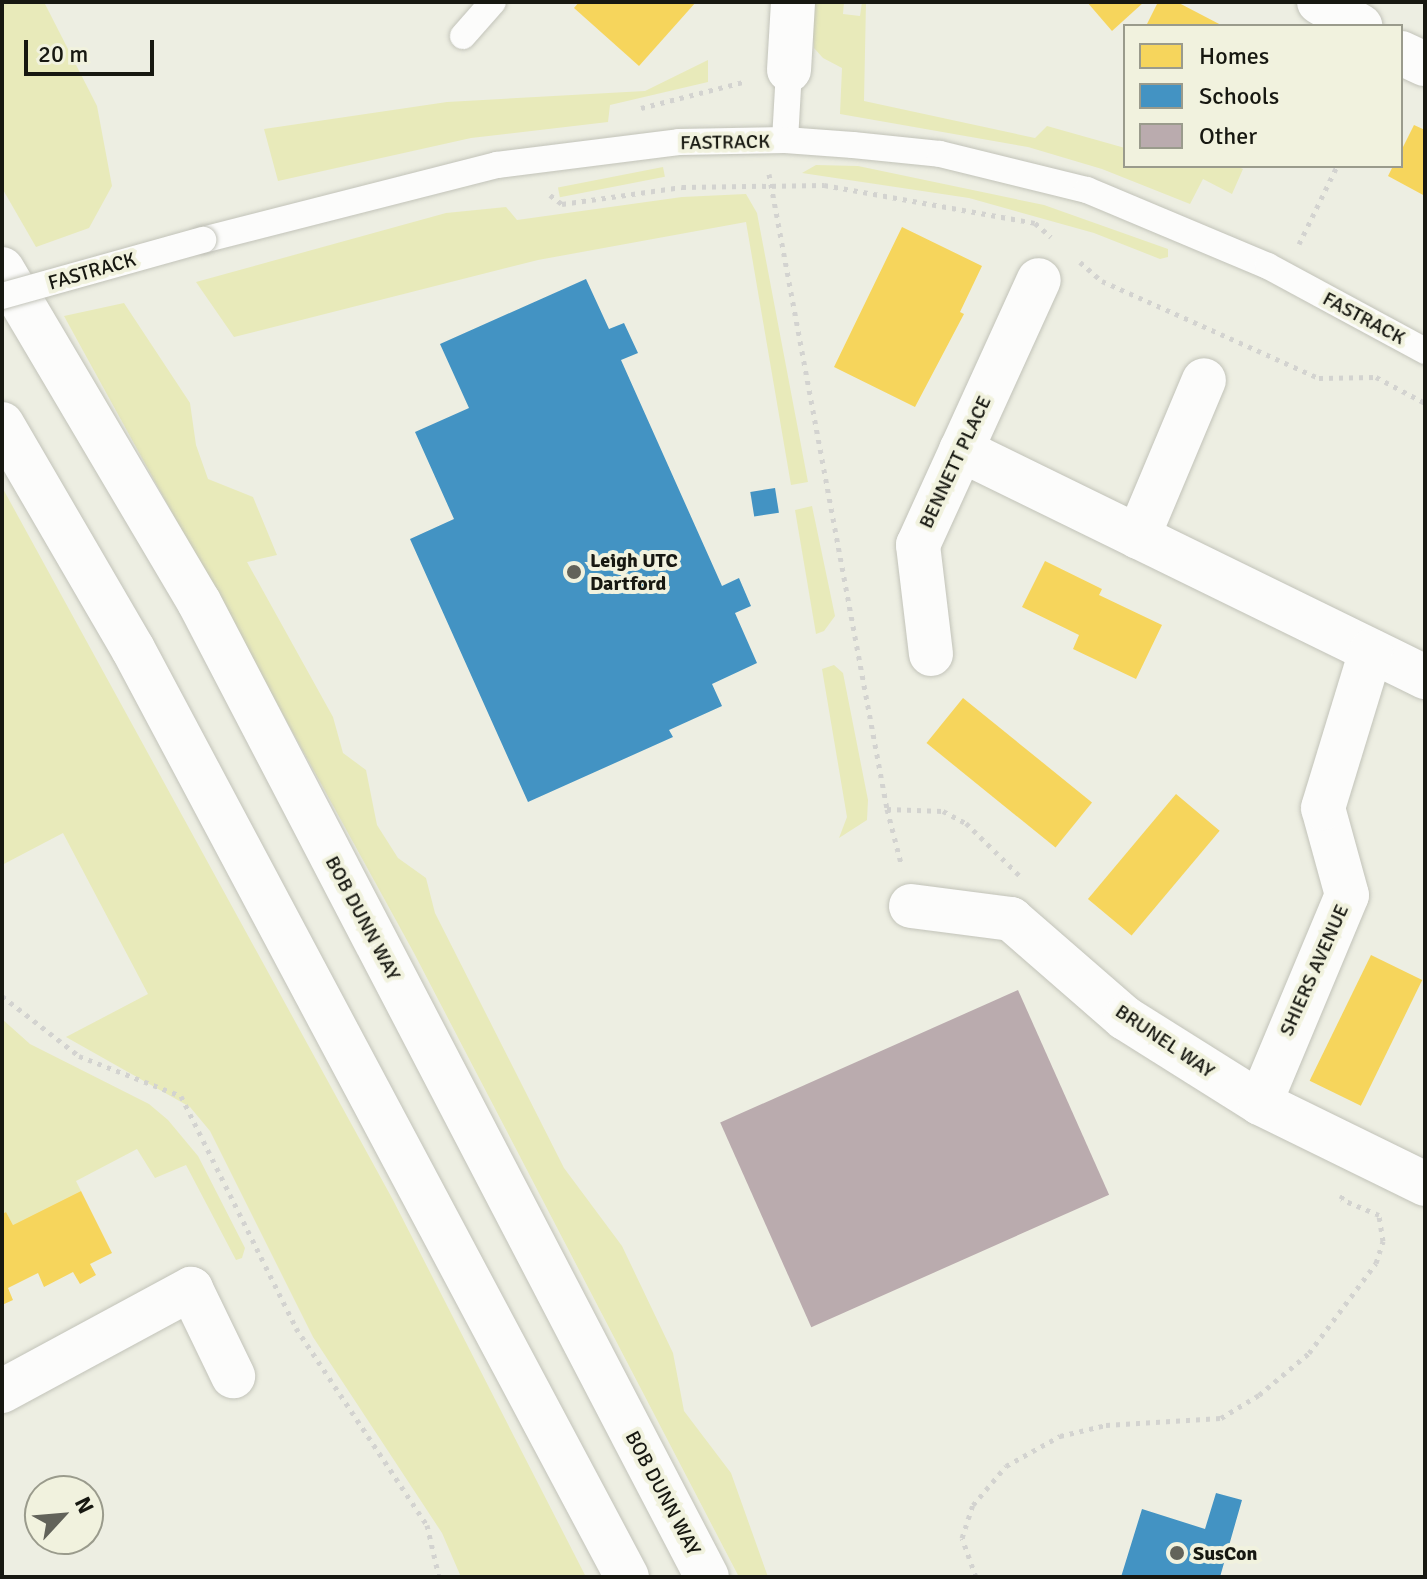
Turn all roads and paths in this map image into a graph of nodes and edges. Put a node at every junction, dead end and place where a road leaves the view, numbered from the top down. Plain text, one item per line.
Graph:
1 (493, 2) edge
2 (793, 2) edge
3 (1319, 2) edge
4 (1357, 24) edge
5 (463, 36) dead end
6 (1403, 54) edge
7 (1425, 64) edge
8 (789, 70) junction
9 (676, 99) dead end
10 (775, 141) junction
11 (1336, 168) edge
12 (770, 185) junction
13 (546, 192) dead end
14 (1300, 242) dead end
15 (1055, 258) junction
16 (2, 269) edge
17 (2, 296) edge
18 (1425, 351) edge
19 (1204, 380) dead end
20 (1425, 403) edge
21 (2, 424) edge
22 (961, 450) junction
23 (1138, 537) junction
24 (1371, 651) junction
25 (931, 654) dead end
26 (1425, 677) edge
27 (911, 906) joint
28 (2, 996) edge
29 (1260, 1103) junction
30 (1425, 1184) edge
31 (1379, 1215) dead end
32 (233, 1376) dead end
33 (2, 1391) edge
34 (439, 1577) edge
35 (627, 1577) edge
36 (707, 1577) edge
37 (976, 1577) edge

1 - 5 lane
2 - 8 main road
3 - 4 main road
6 - 7 main road
8 - 9 path
8 - 10 lane
10 - 12 path
10 - 17 lane, FASTRACK, bridge
10 - 18 lane, FASTRACK
11 - 14 path
12 - 13 path
12 - 15 path
12 - 27 path
15 - 20 path
15 - 22 main road, BENNETT PLACE
16 - 36 main road, BOB DUNN WAY
19 - 23 main road
21 - 35 main road
22 - 23 main road
22 - 25 main road, BENNETT PLACE
23 - 24 main road
24 - 26 main road
24 - 29 main road, SHIERS AVENUE
27 - 29 main road, BRUNEL WAY
28 - 34 path
29 - 30 main road, BRUNEL WAY
31 - 37 path
32 - 33 main road

